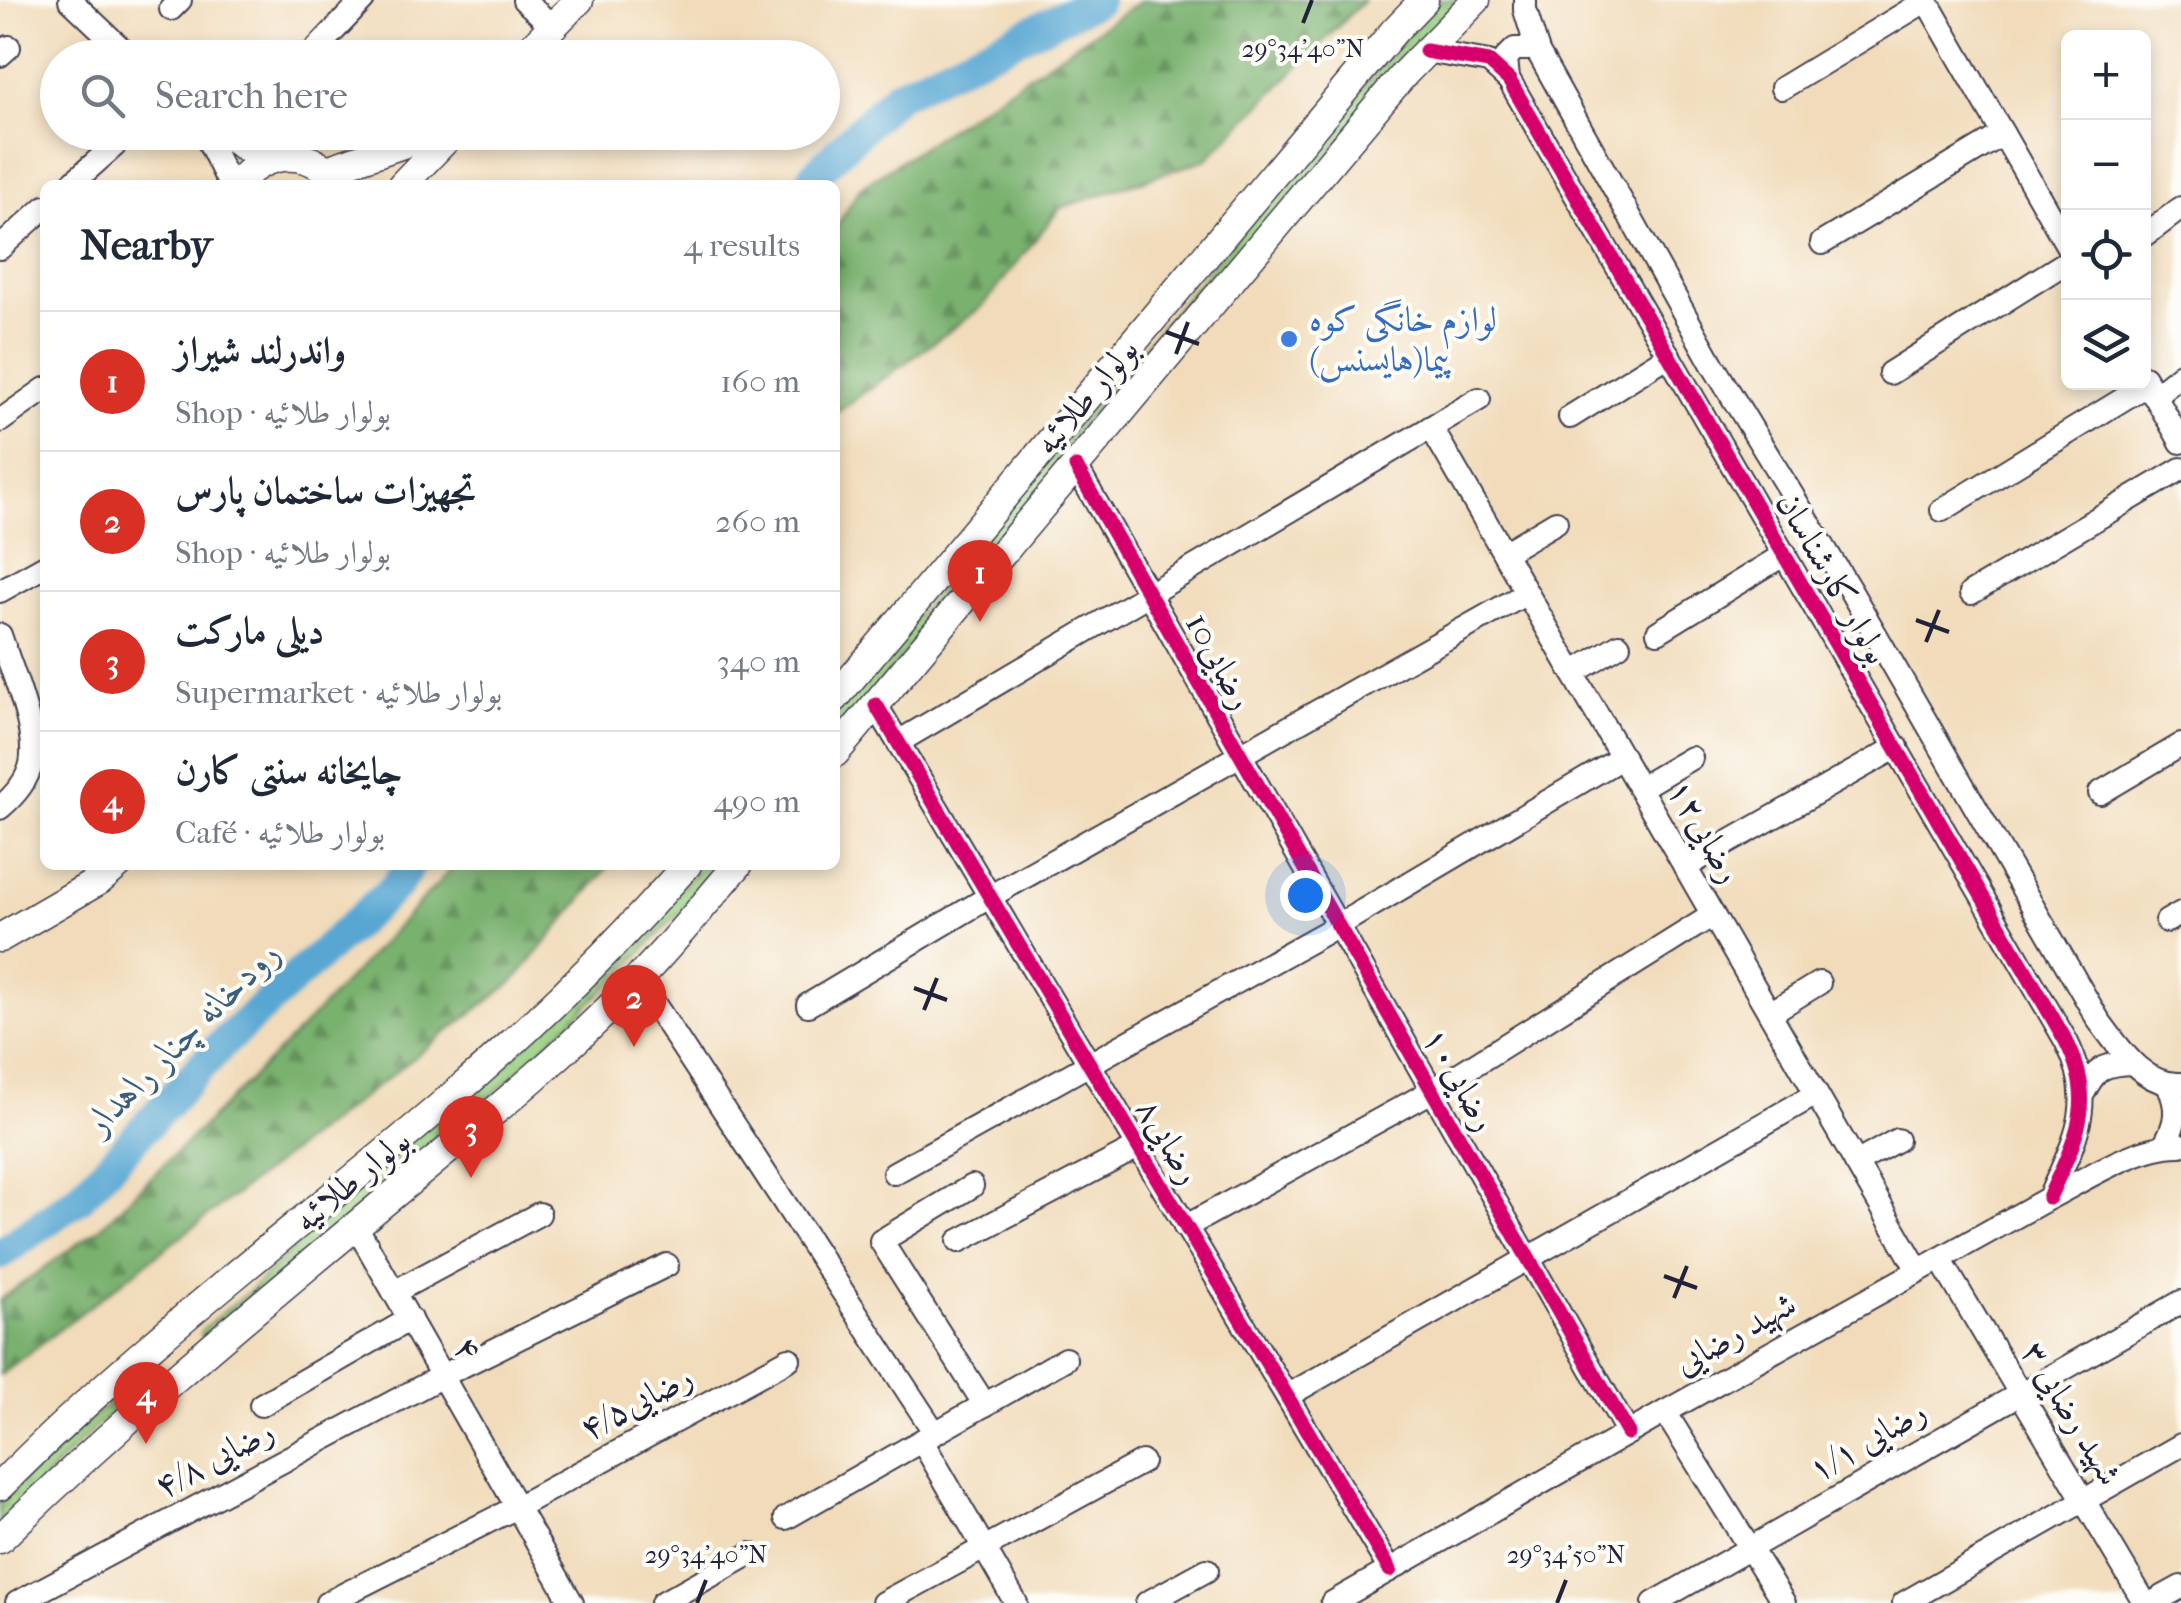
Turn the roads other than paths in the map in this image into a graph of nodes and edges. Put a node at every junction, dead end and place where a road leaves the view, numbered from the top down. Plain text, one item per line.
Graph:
1 (70, 0) edge
2 (363, 0) edge
3 (524, 0) edge
4 (579, 0) edge
5 (1424, 0) edge
6 (1476, 0) edge
7 (1525, 0) edge
8 (1926, 0) edge
9 (553, 27) junction
10 (111, 40) edge
11 (325, 40) edge
12 (540, 40) edge
13 (1537, 49) junction
14 (1426, 51) junction
15 (1508, 79) junction
16 (1782, 88) dead end
17 (2003, 134) junction
18 (109, 150) edge
19 (214, 150) edge
20 (244, 150) edge
21 (393, 150) edge
22 (435, 150) edge
23 (262, 162) junction
24 (333, 178) edge
25 (76, 180) edge
26 (231, 180) edge
27 (240, 180) edge
28 (407, 180) edge
29 (2181, 208) edge
30 (40, 212) edge
31 (2151, 231) edge
32 (2061, 235) edge
33 (1822, 244) dead end
34 (0, 248) edge
35 (2061, 265) edge
36 (1669, 355) junction
37 (1890, 373) dead end
38 (2181, 374) edge
39 (2151, 385) edge
40 (2142, 390) edge
41 (2151, 390) edge
42 (40, 393) edge
43 (1478, 399) dead end
44 (1570, 417) dead end
45 (0, 421) edge
46 (1431, 427) junction
47 (2181, 442) edge
48 (1076, 467) junction
49 (2181, 469) edge
50 (1942, 510) dead end
51 (1556, 522) dead end
52 (1504, 554) junction
53 (1784, 554) junction
54 (40, 569) edge
55 (0, 591) edge
56 (1971, 592) dead end
57 (1527, 593) junction
58 (1149, 595) junction
59 (1658, 632) dead end
60 (0, 635) edge
61 (1619, 644) dead end
62 (1574, 673) junction
63 (840, 692) edge
64 (876, 706) junction
65 (37, 722) edge
66 (900, 741) junction
67 (2181, 745) edge
68 (840, 747) edge
69 (1897, 747) junction
70 (1239, 756) junction
71 (1622, 757) junction
72 (1691, 758) dead end
73 (1640, 788) junction
74 (2100, 794) dead end
75 (0, 808) edge
76 (1685, 867) junction
77 (112, 870) edge
78 (682, 870) edge
79 (734, 870) edge
80 (989, 897) junction
81 (1713, 915) junction
82 (1336, 926) junction
83 (0, 938) edge
84 (638, 979) junction
85 (1819, 983) dead end
86 (808, 1005) dead end
87 (1770, 1013) junction
88 (2099, 1021) junction
89 (2066, 1041) junction
90 (2132, 1063) junction
91 (1089, 1064) junction
92 (2174, 1084) edge
93 (1432, 1091) junction
94 (2084, 1092) junction
95 (1816, 1094) junction
96 (2076, 1135) junction
97 (1896, 1140) dead end
98 (2172, 1145) edge
99 (1138, 1147) junction
100 (1856, 1163) junction
101 (2102, 1170) junction
102 (894, 1173) dead end
103 (972, 1186) dead end
104 (2049, 1198) junction
105 (538, 1214) dead end
106 (356, 1226) junction
107 (1186, 1227) junction
108 (959, 1241) dead end
109 (1528, 1259) junction
110 (1940, 1260) junction
111 (667, 1265) dead end
112 (1918, 1270) junction
113 (394, 1292) junction
114 (2181, 1302) edge
115 (410, 1318) junction
116 (168, 1333) junction
117 (789, 1360) dead end
118 (1065, 1360) dead end
119 (192, 1362) junction
120 (444, 1375) junction
121 (2019, 1392) junction
122 (1287, 1396) junction
123 (261, 1405) dead end
124 (984, 1405) junction
125 (1665, 1412) junction
126 (1628, 1433) junction
127 (928, 1437) junction
128 (2181, 1445) edge
129 (1142, 1462) dead end
130 (0, 1486) edge
131 (2083, 1499) junction
132 (517, 1506) junction
133 (786, 1518) dead end
134 (0, 1540) edge
135 (984, 1548) junction
136 (1750, 1548) junction
137 (750, 1554) dead end
138 (1206, 1570) dead end
139 (1390, 1570) junction
140 (2181, 1587) edge
141 (17, 1603) edge
142 (327, 1603) edge
143 (572, 1603) edge
144 (662, 1603) edge
145 (882, 1603) edge
146 (1016, 1603) edge
147 (1147, 1603) edge
148 (1332, 1603) edge
149 (1654, 1603) edge
150 (1784, 1603) edge
151 (1904, 1603) edge
152 (2148, 1603) edge

1 - 10 street
2 - 11 street
3 - 9 street
4 - 9 main road
5 - 63 main road, بولوار طلائیه
6 - 14 main road, بولوار طلائیه
7 - 13 street, بولوار کارشناسان
8 - 16 street
8 - 17 street
9 - 12 main road
13 - 15 street
13 - 88 street, بولوار کارشناسان
14 - 15 street
14 - 48 main road, بولوار طلائیه
15 - 36 street, بولوار کارشناسان
17 - 32 street
17 - 33 street
18 - 25 street
19 - 26 street
20 - 23 street
21 - 24 main road
22 - 28 main road
23 - 24 main road
23 - 27 main road
29 - 31 street
30 - 34 street
35 - 37 street
36 - 44 street
36 - 53 street, بولوار کارشناسان
38 - 39 street
40 - 50 street
41 - 47 street
42 - 45 street
43 - 46 street
46 - 52 street, رضایی۱۲
46 - 58 street
48 - 58 street, رضایی10
48 - 64 main road, بولوار طلائیه
49 - 56 street
51 - 52 street
52 - 57 street, رضایی۱۲
53 - 59 street
53 - 69 street, بولوار کارشناسان
54 - 55 street
57 - 62 street, رضایی۱۲
57 - 70 street
58 - 66 street
58 - 70 street, رضایی10
60 - 65 street
61 - 62 street
62 - 71 street, رضایی۱۲
64 - 66 street, رضایی۸
64 - 68 main road, بولوار طلائیه
65 - 75 street
66 - 80 street, رضایی۸
67 - 74 street
69 - 76 street
69 - 89 street, بولوار کارشناسان
70 - 80 street
70 - 82 street, رضایی۱۰
71 - 73 street, رضایی۱۲
71 - 82 street
72 - 73 street
73 - 76 street, رضایی۱۲
76 - 81 street, رضایی۱۲
77 - 83 main road
78 - 116 main road, بولوار طلائیه
79 - 84 main road, بولوار طلائیه
80 - 86 street
80 - 91 street, رضایی۸
81 - 87 street, رضایی۱۲
81 - 93 street
82 - 91 street
82 - 93 street, رضایی۱۰
84 - 106 main road, بولوار طلائیه
84 - 127 street
85 - 87 street
87 - 95 street, رضایی۱۲
88 - 89 street
88 - 90 street, بولوار کارشناسان
89 - 94 street, بولوار کارشناسان
90 - 92 street, بولوار کارشناسان
90 - 94 street
91 - 99 street, رضایی۸
91 - 102 street
92 - 98 street
93 - 107 street
93 - 109 street, رضایی۱۰
94 - 96 street, بولوار کارشناسان
95 - 100 street, رضایی۱۲
95 - 109 street
96 - 101 street
96 - 104 street, بولوار کارشناسان
97 - 100 street
98 - 101 street, شهید رضایی
99 - 107 street, رضایی۸
99 - 108 street
100 - 112 street, رضایی۱۲
101 - 104 street, شهید رضایی
103 - 124 street
104 - 110 street, شهید رضایی
105 - 113 street
106 - 113 street, ۴
106 - 119 main road, بولوار طلائیه
107 - 122 street, رضایی۸
109 - 122 street
109 - 126 street, رضایی۱۰
110 - 112 street, شهید رضایی
110 - 121 street, شهید رضایی ۳
111 - 120 street, رضایی ۴/۸
112 - 125 street, شهید رضایی
113 - 115 street, ۴
114 - 121 street, رضایی ۱/۱
115 - 120 street, ۴
115 - 123 street
116 - 119 main road
116 - 130 main road, بولوار طلائیه
117 - 132 street, رضایی۴/۵
118 - 124 street
119 - 134 main road, بولوار طلائیه
120 - 132 street, ۴
120 - 141 street, رضایی ۴/۸
121 - 131 street, شهید رضایی ۳
121 - 136 street, رضایی ۱/۱
122 - 139 street, رضایی۸
124 - 127 street
125 - 126 street, شهید رضایی
125 - 136 street
126 - 139 street, شهید رضایی
127 - 133 street
127 - 135 street
128 - 131 street
129 - 135 street
131 - 151 street
131 - 152 street, شهید رضایی ۳
132 - 142 street, رضایی۴/۵
132 - 143 street, ۴
135 - 145 street
135 - 146 street
136 - 149 street, رضایی ۱/۱
136 - 150 street
137 - 144 street
138 - 147 street
139 - 148 street, شهید رضایی
140 - 152 street

